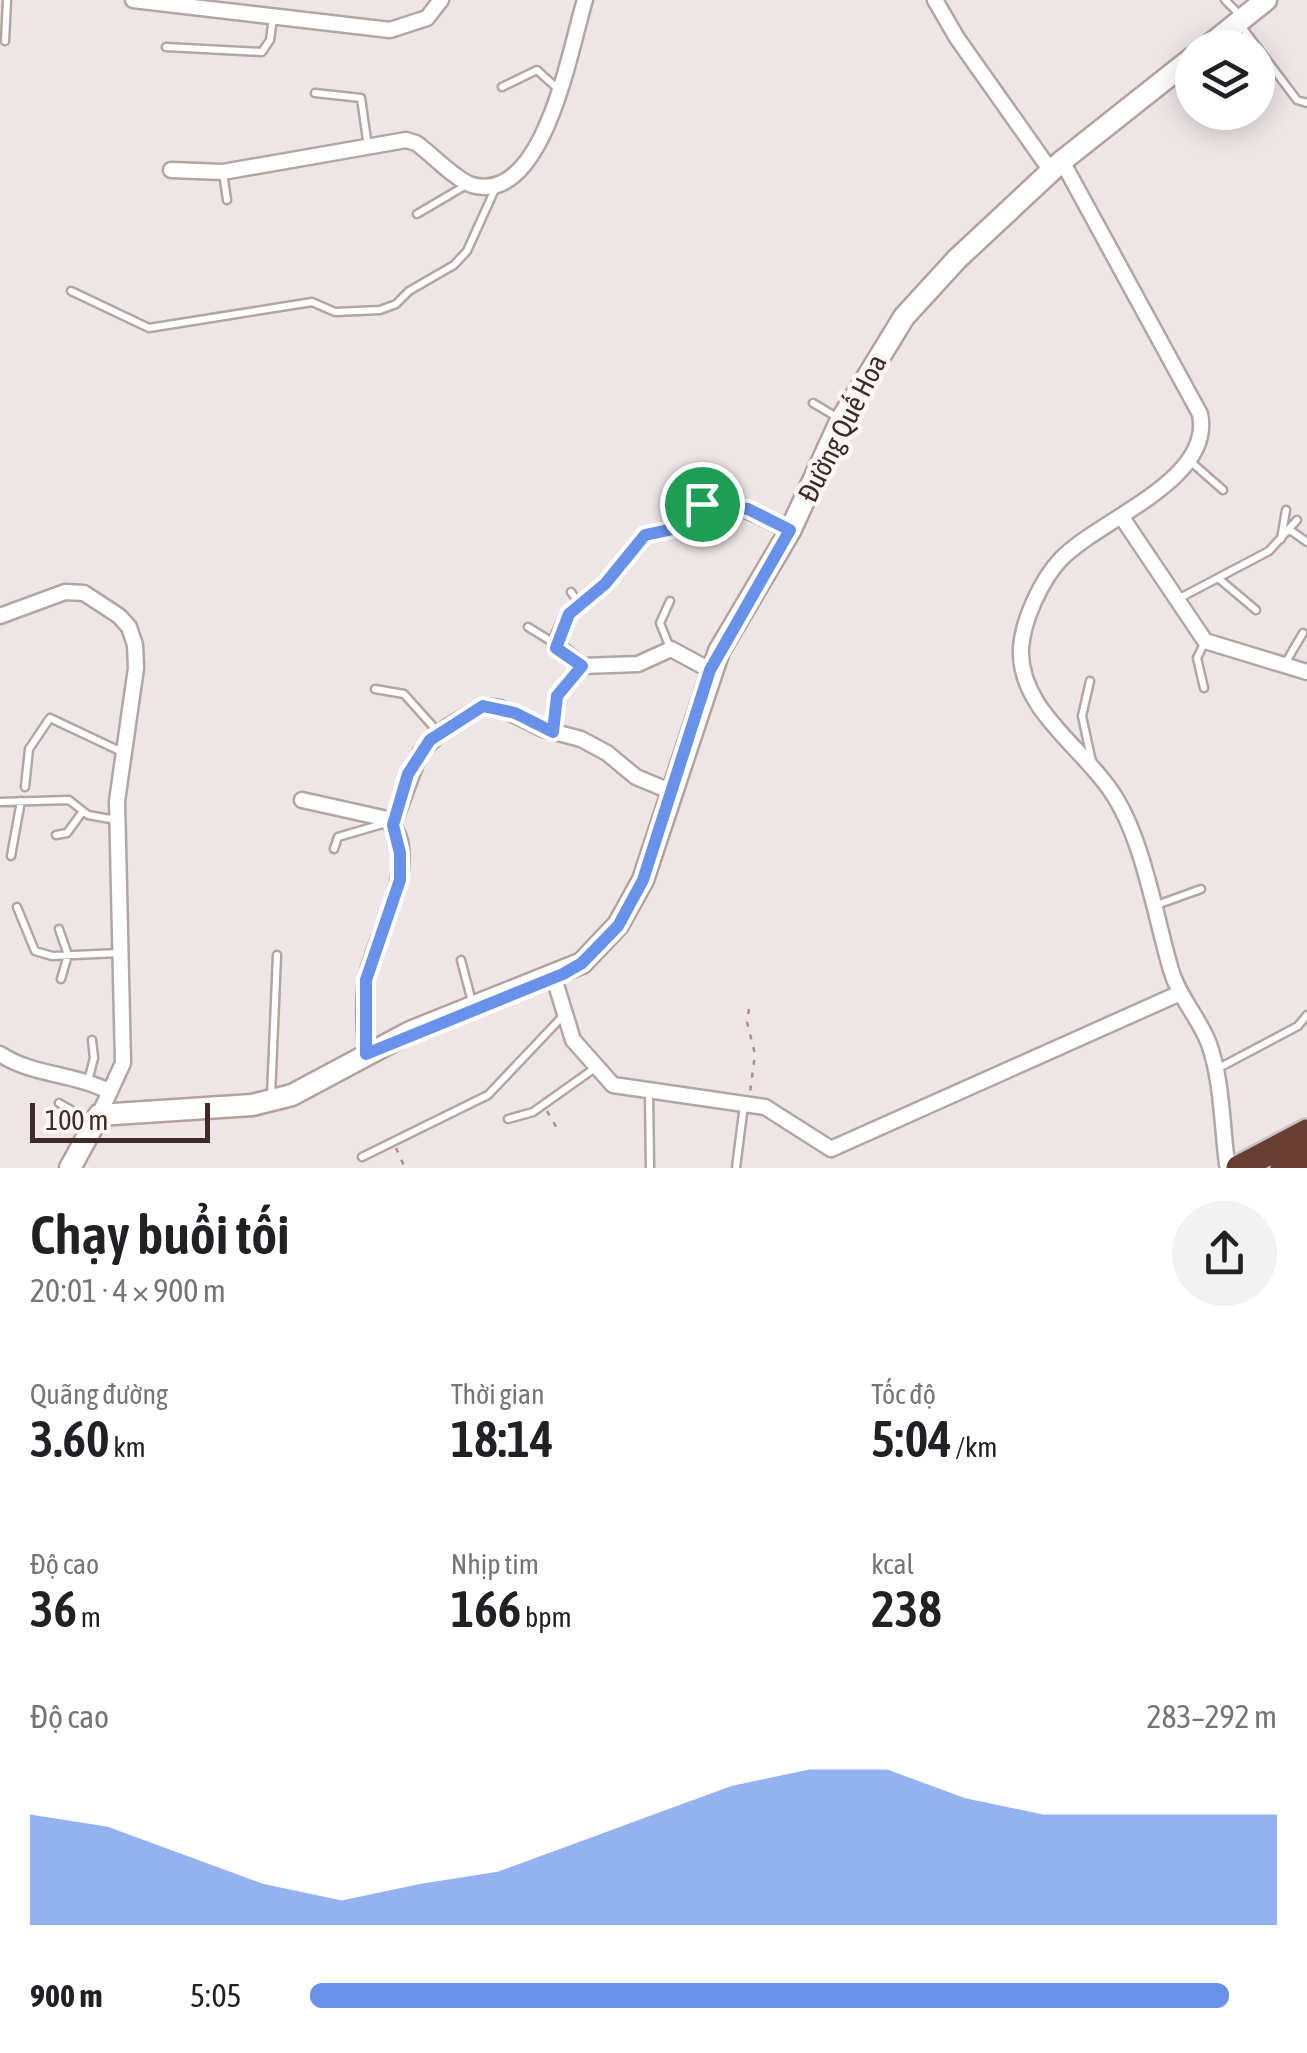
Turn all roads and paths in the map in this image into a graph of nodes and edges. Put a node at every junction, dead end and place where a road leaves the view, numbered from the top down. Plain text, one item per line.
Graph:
1 (7, 0) edge
2 (132, 0) edge
3 (441, 0) edge
4 (585, 0) edge
5 (935, 0) edge
6 (1226, 0) edge
7 (1266, 0) edge
8 (273, 17) junction
9 (1241, 20) junction
10 (1228, 30) edge
11 (5, 41) dead end
12 (166, 47) dead end
13 (1175, 72) edge
14 (502, 87) dead end
15 (560, 91) junction
16 (315, 93) dead end
17 (1307, 103) edge
18 (368, 148) junction
19 (1057, 166) junction
20 (171, 170) dead end
21 (222, 172) junction
22 (497, 184) junction
23 (464, 186) junction
24 (227, 200) dead end
25 (416, 214) dead end
26 (71, 291) dead end
27 (813, 403) dead end
28 (841, 420) junction
29 (1189, 460) junction
30 (1224, 490) dead end
31 (1286, 510) dead end
32 (1120, 516) junction
33 (1297, 520) dead end
34 (790, 530) junction
35 (1290, 530) junction
36 (1281, 540) junction
37 (1307, 542) edge
38 (1218, 578) junction
39 (1177, 599) junction
40 (670, 601) dead end
41 (1256, 610) dead end
42 (0, 616) edge
43 (528, 627) dead end
44 (1303, 633) dead end
45 (1206, 641) junction
46 (555, 644) junction
47 (670, 649) junction
48 (1285, 664) junction
49 (582, 666) junction
50 (710, 670) junction
51 (1307, 672) edge
52 (1090, 681) dead end
53 (375, 688) dead end
54 (1204, 688) dead end
55 (553, 732) junction
56 (439, 733) junction
57 (123, 752) junction
58 (1095, 772) junction
59 (26, 788) dead end
60 (672, 792) junction
61 (302, 800) dead end
62 (21, 801) junction
63 (0, 802) edge
64 (84, 811) junction
65 (117, 820) junction
66 (391, 823) junction
67 (56, 836) dead end
68 (334, 849) dead end
69 (11, 856) dead end
70 (1202, 889) dead end
71 (18, 907) dead end
72 (1153, 907) junction
73 (59, 929) dead end
74 (120, 953) junction
75 (68, 955) junction
76 (277, 955) dead end
77 (461, 960) dead end
78 (554, 978) junction
79 (62, 979) dead end
80 (1178, 994) junction
81 (474, 1008) junction
82 (748, 1009) dead end
83 (565, 1014) junction
84 (1307, 1015) edge
85 (92, 1040) dead end
86 (0, 1054) edge
87 (366, 1054) junction
88 (594, 1068) junction
89 (1214, 1070) junction
90 (88, 1081) junction
91 (110, 1092) junction
92 (649, 1092) junction
93 (270, 1102) junction
94 (58, 1103) dead end
95 (746, 1104) junction
96 (544, 1106) junction
97 (97, 1119) junction
98 (508, 1119) dead end
99 (558, 1130) dead end
100 (1307, 1132) edge
101 (394, 1142) junction
102 (1307, 1155) edge
103 (362, 1158) dead end
104 (1233, 1166) edge
105 (70, 1168) edge
106 (405, 1168) edge
107 (650, 1168) edge
108 (736, 1168) edge
109 (1282, 1168) edge

1 - 11 lane
2 - 8 street
3 - 8 street
4 - 15 street
5 - 19 street
6 - 9 lane
7 - 9 street
8 - 12 lane
9 - 10 street
9 - 17 lane
13 - 19 street, Đường Quế Hoa
14 - 15 lane
15 - 22 street
16 - 18 lane
18 - 21 street
18 - 23 street
19 - 28 street, Đường Quế Hoa
19 - 29 street
20 - 21 street
21 - 24 lane
22 - 23 street
22 - 26 lane
23 - 25 lane
27 - 28 lane
28 - 34 street, Đường Quế Hoa
29 - 30 lane
29 - 32 street
31 - 36 lane
32 - 39 street
32 - 58 street
33 - 35 lane
34 - 46 street
34 - 50 street, Đường Quế Hoa
35 - 36 lane
35 - 37 lane
36 - 38 lane
38 - 39 lane
38 - 41 lane
39 - 45 street
40 - 47 lane
42 - 57 street
43 - 46 lane
44 - 48 lane
45 - 48 street
45 - 54 lane
46 - 49 street
47 - 49 street
47 - 50 street
48 - 51 street
49 - 55 lane
50 - 60 street, Đường Quế Hoa
52 - 58 lane
53 - 56 lane
55 - 56 street
55 - 60 street
56 - 66 street
57 - 59 lane
57 - 65 street
58 - 72 street
60 - 78 street, Đường Quế Hoa
61 - 66 street
62 - 63 lane
62 - 64 lane
62 - 69 lane
64 - 65 lane
64 - 67 lane
65 - 74 street
66 - 68 lane
66 - 87 street
70 - 72 lane
71 - 75 lane
72 - 80 street
73 - 75 lane
74 - 75 lane
74 - 91 street
75 - 79 lane
76 - 93 lane
77 - 81 lane
78 - 81 street, Đường Quế Hoa
78 - 83 street
80 - 89 street
80 - 95 street
81 - 87 street, Đường Quế Hoa
82 - 95 path
83 - 88 street
83 - 101 lane
84 - 89 lane
85 - 90 lane
86 - 90 street
87 - 93 street, Đường Quế Hoa
88 - 92 street
88 - 96 lane
89 - 104 street
90 - 91 street
91 - 97 street
92 - 95 street
92 - 107 lane
93 - 97 street, Đường Quế Hoa
94 - 97 lane
95 - 108 lane
96 - 98 lane
96 - 99 path
97 - 105 street
100 - 104 highway
101 - 103 lane
101 - 106 path
102 - 109 highway

